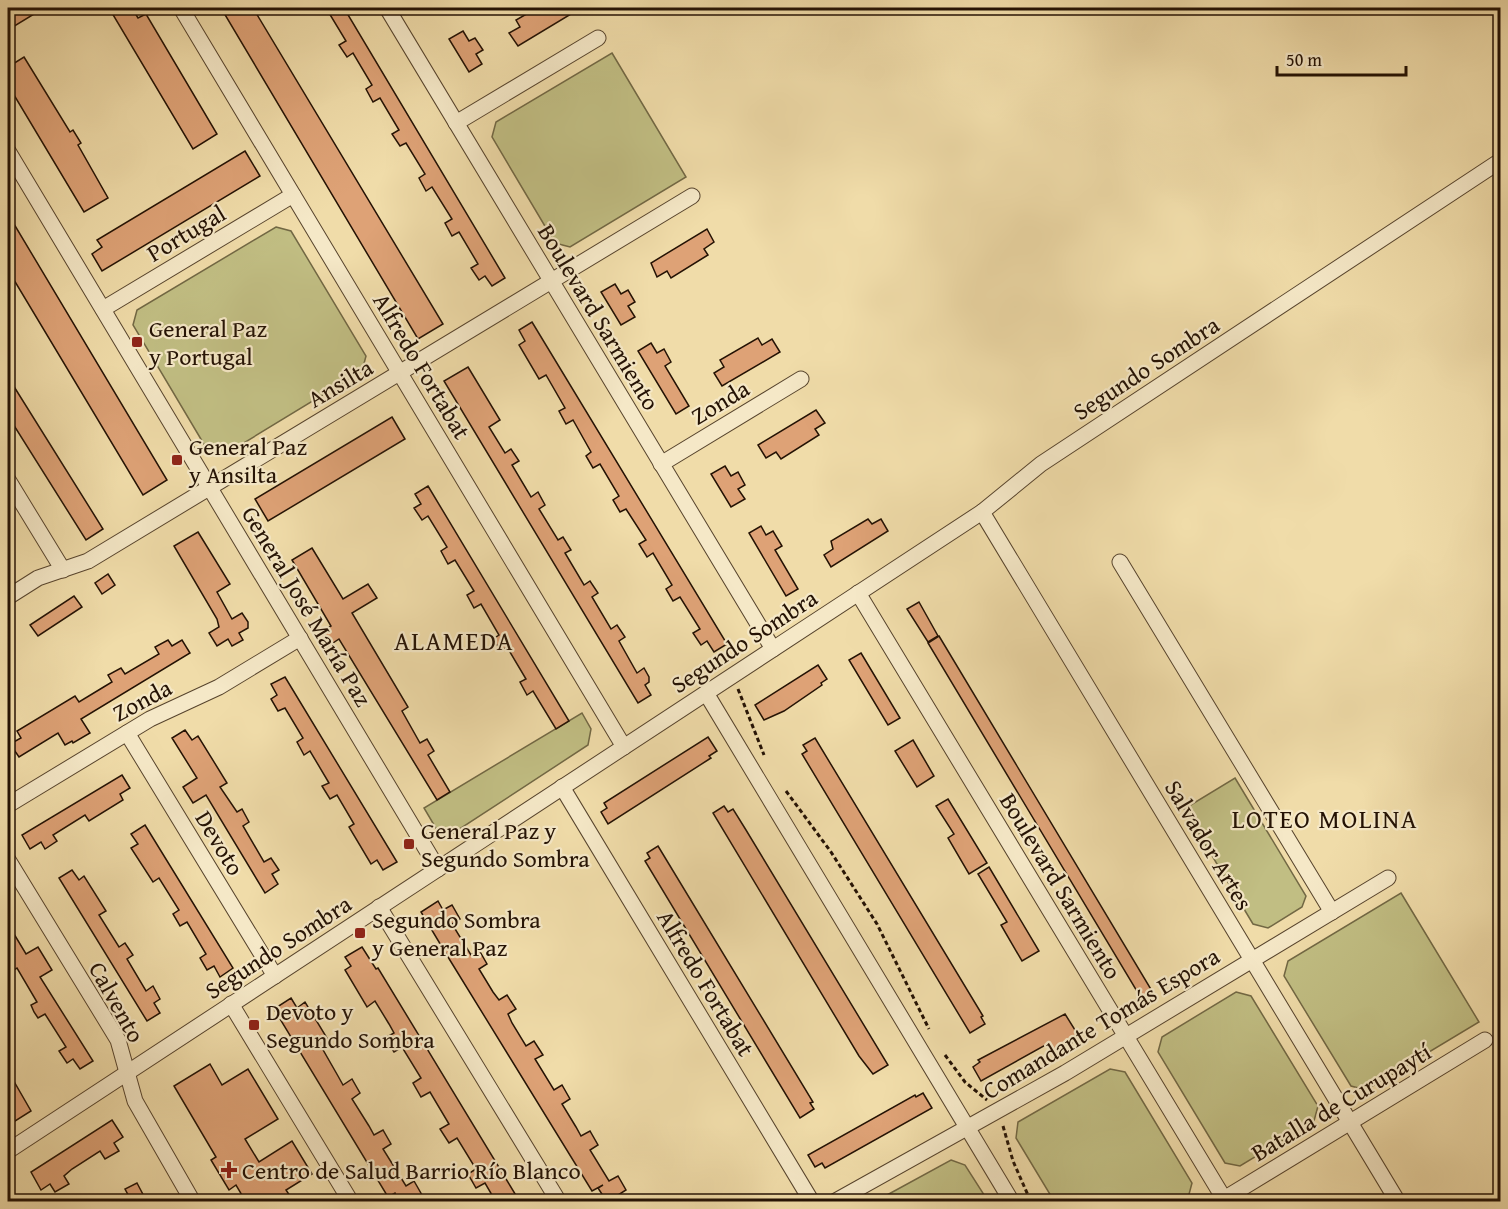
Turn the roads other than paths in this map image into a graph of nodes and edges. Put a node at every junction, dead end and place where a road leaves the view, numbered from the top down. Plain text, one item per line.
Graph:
1 (181, 8) edge
2 (387, 8) edge
3 (598, 38) dead end
4 (456, 123) junction
5 (8, 151) edge
6 (1496, 164) edge
7 (1500, 181) edge
8 (293, 195) junction
9 (692, 196) dead end
10 (551, 281) junction
11 (103, 309) junction
12 (400, 373) junction
13 (801, 379) dead end
14 (661, 464) junction
15 (8, 480) edge
16 (210, 488) junction
17 (982, 512) junction
18 (1120, 562) dead end
19 (63, 570) junction
20 (858, 593) junction
21 (8, 597) edge
22 (300, 638) junction
23 (773, 649) junction
24 (706, 693) junction
25 (127, 733) junction
26 (624, 747) junction
27 (562, 787) junction
28 (8, 805) edge
29 (8, 860) edge
30 (438, 869) junction
31 (1388, 878) dead end
32 (379, 907) junction
33 (1332, 912) junction
34 (1252, 960) junction
35 (275, 976) junction
36 (231, 1004) junction
37 (1126, 1036) junction
38 (1485, 1040) dead end
39 (127, 1073) junction
40 (1350, 1122) junction
41 (967, 1128) junction
42 (8, 1151) edge
43 (1223, 1200) edge
44 (193, 1202) edge
45 (351, 1202) edge
46 (559, 1202) edge
47 (812, 1202) edge
48 (834, 1202) edge
49 (1012, 1202) edge
50 (1398, 1202) edge

1 - 8 street, Alfredo Fortabat
2 - 4 street, Boulevard Sarmiento
3 - 4 street
4 - 10 street, Boulevard Sarmiento
5 - 11 street, General José María Paz
6 - 7 street
6 - 17 street, Segundo Sombra
8 - 11 street, Portugal
8 - 12 street, Alfredo Fortabat
9 - 10 street, Ansilta
10 - 12 street, Ansilta
10 - 14 street, Boulevard Sarmiento
11 - 16 street, General José María Paz
12 - 16 street, Ansilta
12 - 26 street, Alfredo Fortabat
13 - 14 street, Zonda
14 - 23 street, Boulevard Sarmiento
15 - 19 street
16 - 19 street, Ansilta
16 - 22 street, General José María Paz
17 - 20 street, Segundo Sombra
17 - 34 street, Salvador Artes
18 - 33 street
19 - 21 street, Ansilta
20 - 23 street, Segundo Sombra
20 - 37 street, Boulevard Sarmiento
22 - 25 street, Zonda
22 - 30 street, General José María Paz
23 - 24 street, Segundo Sombra
24 - 26 street, Segundo Sombra
24 - 41 street
25 - 28 street, Zonda
25 - 35 street, Devoto
26 - 27 street, Segundo Sombra
27 - 30 street, Segundo Sombra
27 - 47 street, Alfredo Fortabat
29 - 39 street, Calvento
30 - 32 street, Segundo Sombra
31 - 33 street, Comandante Tomás Espora
32 - 35 street, Segundo Sombra
32 - 46 street
33 - 34 street, Comandante Tomás Espora
34 - 37 street, Comandante Tomás Espora
34 - 40 street, Salvador Artes
35 - 36 street, Segundo Sombra
36 - 39 street, Segundo Sombra
36 - 45 street
37 - 41 street, Comandante Tomás Espora
37 - 43 street, Boulevard Sarmiento
38 - 40 street, Batalla de Curupaytí
39 - 42 street, Segundo Sombra
39 - 44 street, Calvento
40 - 43 street, Batalla de Curupaytí
40 - 50 street, Salvador Artes
41 - 48 street, Comandante Tomás Espora
41 - 49 street

